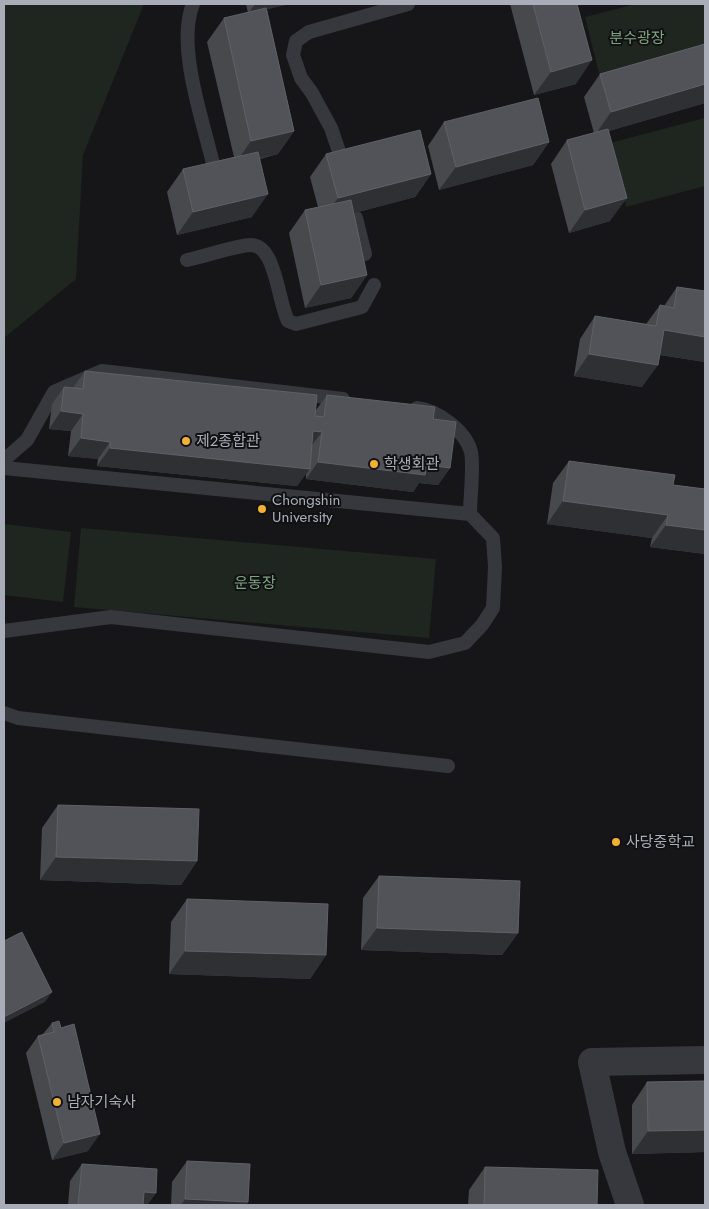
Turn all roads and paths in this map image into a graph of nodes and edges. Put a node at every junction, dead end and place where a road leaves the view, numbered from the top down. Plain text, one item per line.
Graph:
1 (193, 4) edge
2 (408, 4) edge
3 (343, 163) edge
4 (213, 164) edge
5 (356, 218) edge
6 (365, 254) edge
7 (187, 260) dead end
8 (374, 285) dead end
9 (357, 401) edge
10 (406, 406) edge
11 (4, 460) edge
12 (4, 468) edge
13 (470, 514) junction
14 (4, 631) edge
15 (4, 713) edge
16 (448, 766) dead end
17 (705, 1060) edge
18 (630, 1205) edge

1 - 4 lane
2 - 3 lane
5 - 6 lane
7 - 8 lane
9 - 11 lane
10 - 13 lane
12 - 13 lane
13 - 14 lane
15 - 16 lane
17 - 18 street

